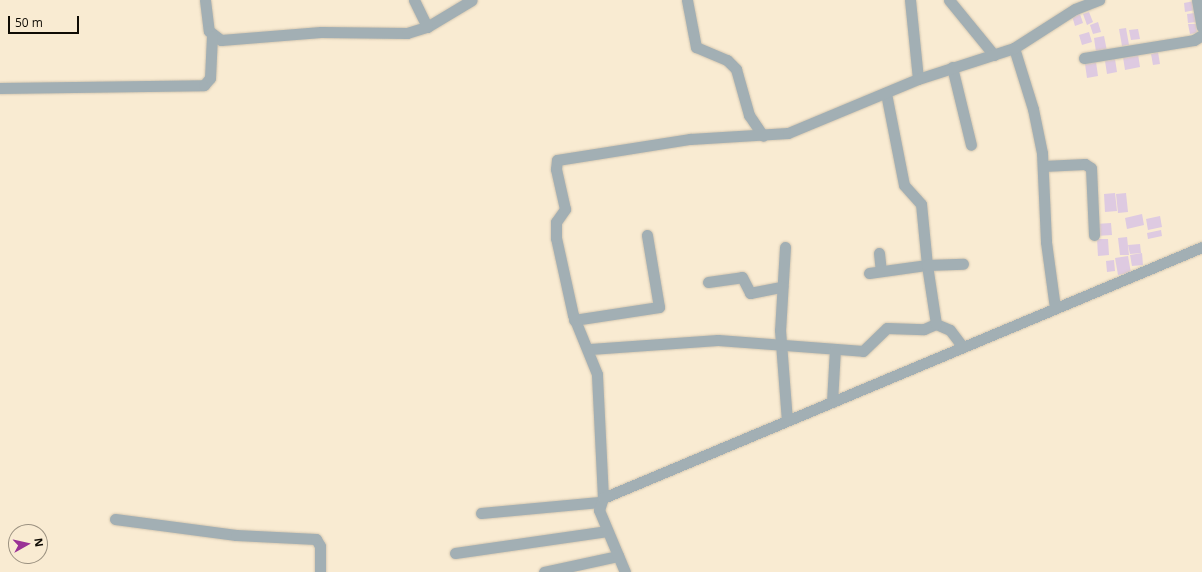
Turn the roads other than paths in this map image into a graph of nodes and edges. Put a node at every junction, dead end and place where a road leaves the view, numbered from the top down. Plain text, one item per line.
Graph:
1 (205, 0) edge
2 (414, 0) edge
3 (472, 0) edge
4 (687, 0) edge
5 (910, 0) edge
6 (949, 0) edge
7 (1099, 0) edge
8 (1197, 0) edge
9 (427, 27) junction
10 (1202, 27) edge
11 (212, 36) junction
12 (1202, 36) edge
13 (1014, 48) junction
14 (994, 55) junction
15 (1084, 58) dead end
16 (952, 67) junction
17 (918, 79) junction
18 (0, 88) edge
19 (886, 93) junction
20 (763, 136) junction
21 (971, 145) dead end
22 (1042, 166) junction
23 (647, 235) dead end
24 (1094, 235) dead end
25 (1202, 247) edge
26 (785, 248) dead end
27 (879, 253) dead end
28 (963, 264) dead end
29 (927, 265) junction
30 (881, 271) junction
31 (869, 273) dead end
32 (708, 282) dead end
33 (782, 287) junction
34 (1054, 308) junction
35 (574, 320) junction
36 (936, 324) junction
37 (782, 344) junction
38 (963, 347) junction
39 (590, 349) junction
40 (835, 349) junction
41 (832, 402) junction
42 (787, 420) junction
43 (601, 500) junction
44 (481, 513) dead end
45 (115, 519) dead end
46 (607, 531) junction
47 (456, 553) dead end
48 (618, 556) junction
49 (320, 572) edge
50 (544, 572) edge
51 (624, 572) edge

1 - 11 street
2 - 9 street
3 - 9 street
4 - 20 street
5 - 17 street
6 - 14 street
7 - 13 street
8 - 10 street
9 - 11 street
11 - 18 street
12 - 15 street
13 - 14 street
13 - 22 street
14 - 16 street
16 - 17 street
16 - 21 street
17 - 19 street
19 - 20 street
19 - 29 street
20 - 35 street
22 - 24 street
22 - 34 street
23 - 35 street
25 - 34 street
26 - 33 street
27 - 30 street
28 - 29 street
29 - 30 street
29 - 36 street
30 - 31 street
32 - 33 street
33 - 37 street
34 - 38 street
35 - 39 street
36 - 38 street
36 - 40 street
37 - 39 street
37 - 40 street
37 - 42 street
38 - 41 street
39 - 43 street
40 - 41 street
41 - 42 street
42 - 43 street
43 - 44 street
43 - 46 street
45 - 49 street
46 - 47 street
46 - 48 street
48 - 50 street
48 - 51 street

